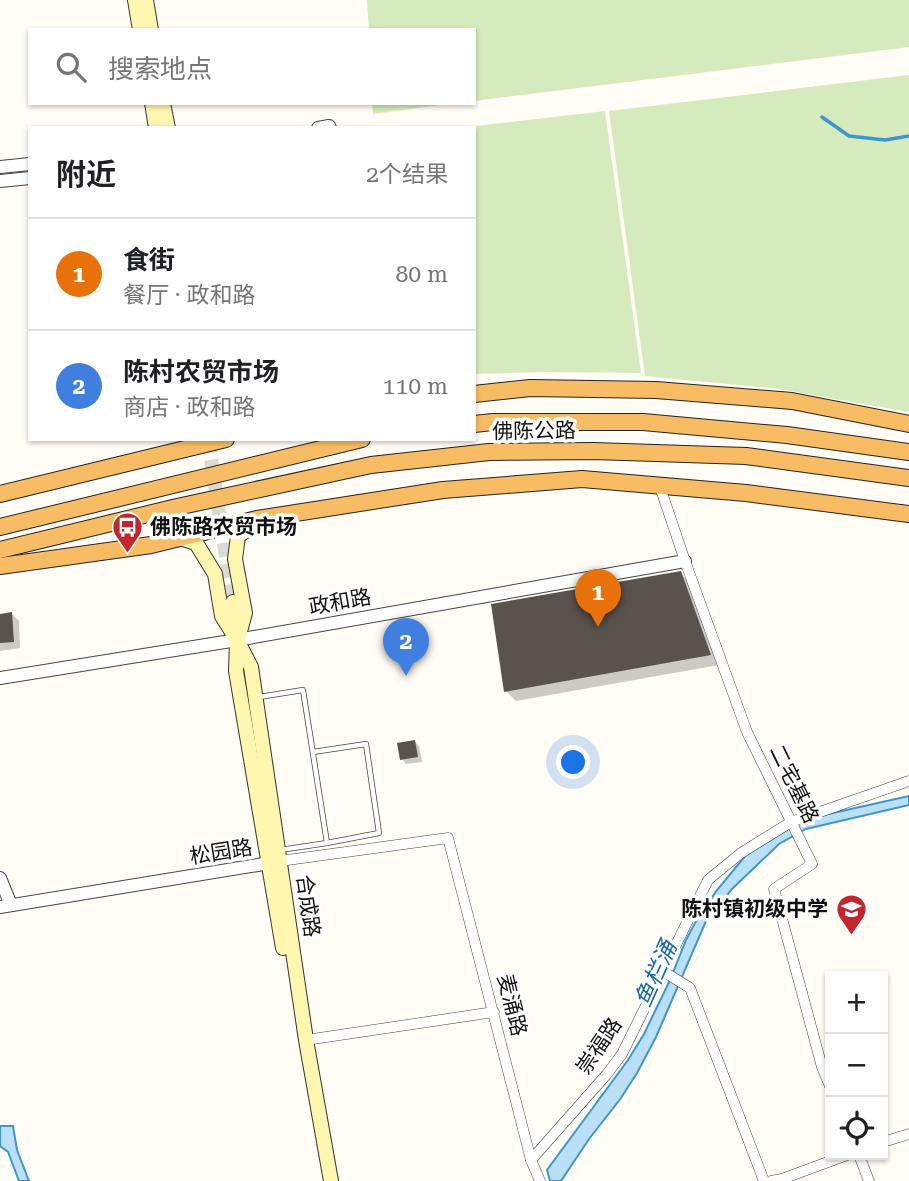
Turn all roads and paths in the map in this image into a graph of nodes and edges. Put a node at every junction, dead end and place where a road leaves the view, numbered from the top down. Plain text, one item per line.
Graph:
1 (135, 0) edge
2 (146, 0) edge
3 (140, 28) edge
4 (151, 28) edge
5 (152, 105) edge
6 (163, 105) edge
7 (156, 126) edge
8 (167, 126) edge
9 (28, 163) edge
10 (0, 167) edge
11 (28, 178) edge
12 (0, 181) edge
13 (476, 394) edge
14 (476, 424) edge
15 (909, 424) edge
16 (211, 441) edge
17 (354, 441) edge
18 (180, 445) edge
19 (909, 452) edge
20 (909, 478) edge
21 (659, 484) junction
22 (0, 494) edge
23 (909, 514) edge
24 (270, 517) junction
25 (0, 527) edge
26 (180, 538) junction
27 (0, 550) edge
28 (685, 561) junction
29 (0, 566) edge
30 (233, 602) tunnel mouth
31 (237, 640) junction
32 (0, 678) edge
33 (255, 698) junction
34 (313, 752) junction
35 (909, 781) edge
36 (791, 822) junction
37 (449, 838) joint
38 (327, 843) junction
39 (276, 859) junction
40 (0, 878) edge
41 (5, 906) edge
42 (665, 973) junction
43 (651, 975) dead end
44 (494, 1012) junction
45 (306, 1040) junction
46 (825, 1074) edge
47 (909, 1133) edge
48 (888, 1140) edge
49 (531, 1160) junction
50 (833, 1160) edge
51 (861, 1160) edge
52 (322, 1181) edge
53 (331, 1181) edge
54 (540, 1181) edge
55 (764, 1181) edge
56 (771, 1181) edge
57 (869, 1181) edge

1 - 3 main road
2 - 4 main road
5 - 7 main road
6 - 8 main road
9 - 10 street
11 - 12 street
13 - 15 highway
14 - 19 highway, 佛陈公路
16 - 18 highway
17 - 25 highway
18 - 22 highway
20 - 27 highway, 佛陈公路
21 - 23 highway
21 - 24 highway
21 - 28 street, 二宅基路
24 - 26 highway
24 - 31 main road
26 - 29 highway
26 - 31 main road
28 - 31 street, 政和路
28 - 36 street, 二宅基路
30 - 31 main road, 合成路
31 - 32 street, 政和路
31 - 33 main road, 合成路
31 - 39 main road, 合成路
33 - 34 lane
33 - 39 main road, 合成路
34 - 38 lane
34 - 38 lane
35 - 36 street, 崇福路
36 - 42 street, 崇福路
36 - 46 street, 二宅基路
37 - 39 street, 松园路
37 - 44 street, 麦涌路
38 - 39 lane
39 - 41 street, 松园路
39 - 45 main road, 合成路
39 - 52 main road, 合成路
40 - 41 street
42 - 43 street
42 - 49 street, 崇福路
42 - 55 street
44 - 45 street
44 - 49 street, 麦涌路
45 - 53 main road, 合成路
47 - 48 street
49 - 54 street, 麦涌路
50 - 56 street
51 - 57 street

